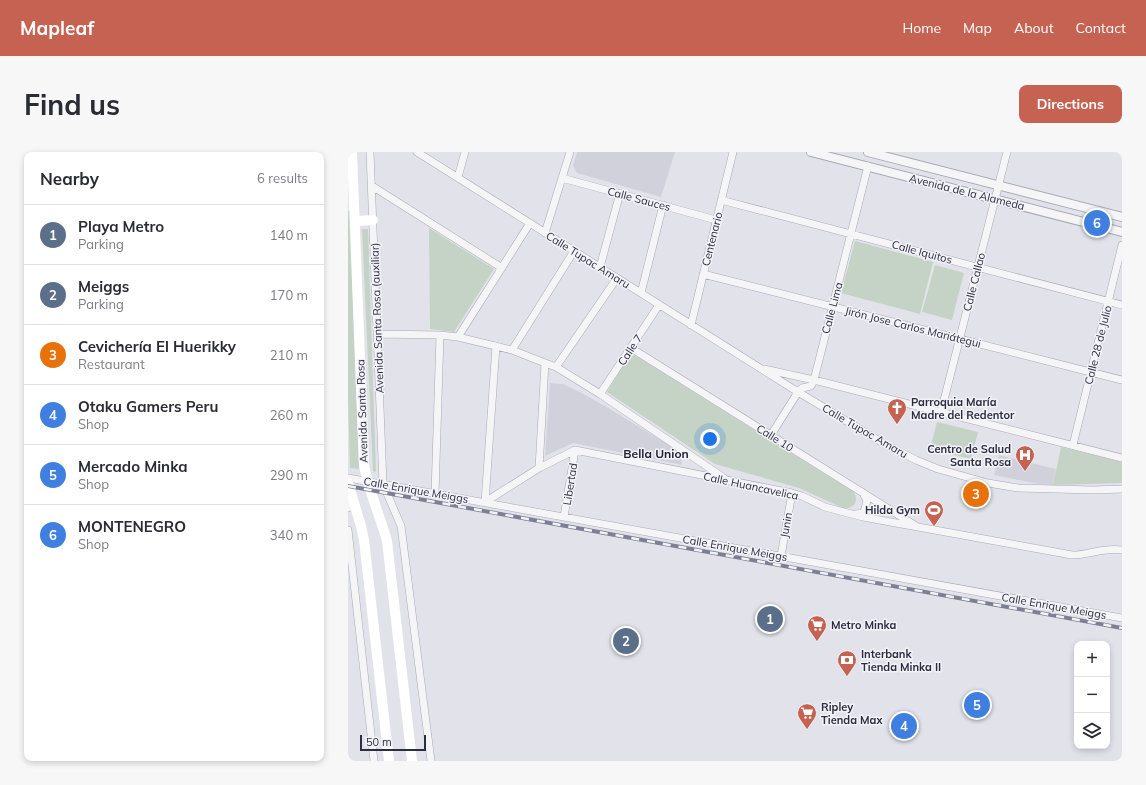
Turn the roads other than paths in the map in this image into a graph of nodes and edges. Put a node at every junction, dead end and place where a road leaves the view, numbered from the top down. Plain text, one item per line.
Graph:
1 (352, 152) edge
2 (370, 152) edge
3 (417, 152) edge
4 (465, 152) edge
5 (570, 152) edge
6 (733, 152) edge
7 (811, 152) edge
8 (868, 152) edge
9 (1007, 152) edge
10 (868, 166) junction
11 (458, 177) junction
12 (562, 178) junction
13 (999, 185) junction
14 (372, 186) junction
15 (620, 194) junction
16 (995, 199) junction
17 (721, 200) junction
18 (663, 205) junction
19 (1122, 217) edge
20 (373, 220) junction
21 (716, 220) junction
22 (355, 221) junction
23 (530, 223) junction
24 (1122, 232) edge
25 (545, 233) junction
26 (851, 234) junction
27 (1122, 245) edge
28 (574, 251) junction
29 (600, 267) junction
30 (978, 267) junction
31 (502, 268) junction
32 (703, 274) junction
33 (616, 278) junction
34 (641, 293) junction
35 (1109, 302) junction
36 (660, 305) junction
37 (1122, 305) edge
38 (833, 307) junction
39 (691, 325) junction
40 (378, 334) junction
41 (440, 335) junction
42 (458, 337) junction
43 (959, 339) junction
44 (496, 346) junction
45 (631, 348) junction
46 (512, 350) junction
47 (545, 363) junction
48 (556, 367) junction
49 (758, 368) junction
50 (1091, 372) junction
51 (814, 380) junction
52 (1122, 380) edge
53 (798, 392) junction
54 (600, 394) junction
55 (941, 412) junction
56 (771, 435) junction
57 (1072, 445) junction
58 (575, 450) junction
59 (1122, 458) edge
60 (539, 468) junction
61 (728, 480) junction
62 (367, 481) junction
63 (348, 482) edge
64 (383, 484) junction
65 (1122, 489) edge
66 (861, 491) junction
67 (792, 493) junction
68 (435, 494) junction
69 (485, 502) junction
70 (348, 508) edge
71 (854, 514) junction
72 (564, 517) junction
73 (919, 528) junction
74 (348, 530) edge
75 (1122, 550) edge
76 (781, 556) junction
77 (1122, 618) edge
78 (374, 761) edge
79 (389, 761) edge
80 (412, 761) edge
81 (431, 761) edge

1 - 22 main road, Avenida Santa Rosa
2 - 14 street, Avenida Santa Rosa (auxiliar)
3 - 11 street, Calle Tupac Amaru
4 - 11 street
5 - 12 street
6 - 17 street, Centenario
7 - 10 street, Avenida de la Alameda
8 - 13 street, Avenida de la Alameda
9 - 13 street, Calle Callao
10 - 16 street, Avenida de la Alameda
10 - 26 street, Calle Lima
11 - 23 street, Calle Tupac Amaru
12 - 15 street, Calle Sauces
12 - 25 street
13 - 16 street, Calle Callao
13 - 19 street, Avenida de la Alameda
14 - 20 street, Avenida Santa Rosa (auxiliar)
14 - 31 street
15 - 18 street, Calle Sauces
15 - 29 street
16 - 24 street, Avenida de la Alameda
16 - 30 street, Calle Callao
17 - 21 street, Centenario
17 - 26 street, Calle Iquitos
18 - 21 street, Calle Sauces
18 - 34 street
20 - 22 main road
20 - 40 street, Avenida Santa Rosa (auxiliar)
21 - 32 street, Centenario
22 - 62 main road, Avenida Santa Rosa
23 - 25 street, Calle Tupac Amaru
23 - 31 street
25 - 28 street, Calle Tupac Amaru
26 - 30 street, Calle Iquitos
26 - 38 street, Calle Lima
27 - 35 street, Calle 28 de Julio
28 - 29 street, Calle Tupac Amaru
28 - 46 street
29 - 33 street, Calle Tupac Amaru
30 - 35 street, Calle Iquitos
30 - 43 street, Calle Callao
31 - 42 street
32 - 38 street, Jirón Jose Carlos Mariátegui
32 - 39 street, Centenario
33 - 34 street, Calle Tupac Amaru
33 - 48 street
34 - 36 street, Calle Tupac Amaru
35 - 37 street, Calle Iquitos
35 - 50 street, Calle 28 de Julio
36 - 39 street, Calle Tupac Amaru
36 - 45 street, Calle 7
38 - 43 street, Jirón Jose Carlos Mariátegui
38 - 51 street, Calle Lima
39 - 49 street, Calle Tupac Amaru
40 - 41 street
40 - 64 street, Avenida Santa Rosa (auxiliar)
41 - 42 street
41 - 68 street
42 - 44 street
43 - 50 street, Jirón Jose Carlos Mariátegui
43 - 55 street, Calle Callao
44 - 46 street
44 - 69 street
45 - 54 street, Calle 7
45 - 56 street, Calle 10
46 - 47 street
47 - 48 street
47 - 60 street
48 - 54 street
49 - 51 street, Calle Tupac Amaru
49 - 53 street, Calle Tupac Amaru
50 - 52 street, Jirón Jose Carlos Mariátegui
50 - 57 street, Calle 28 de Julio
51 - 53 street
51 - 55 street, Calle Tupac Amaru
53 - 56 street
53 - 65 street, Calle Tupac Amaru
54 - 61 street
55 - 57 street, Calle Tupac Amaru
56 - 66 street, Calle 10
57 - 59 street, Calle Tupac Amaru
58 - 60 street
58 - 61 street, Calle Huancavelica
58 - 72 street, Libertad
60 - 69 street
61 - 67 street, Calle Huancavelica
62 - 63 street, Calle Enrique Meiggs
62 - 64 street, Calle Enrique Meiggs
62 - 80 main road, Avenida Santa Rosa
63 - 70 street
63 - 79 main road
64 - 68 street, Calle Enrique Meiggs
64 - 81 street
66 - 71 street
66 - 73 street, Calle 10
67 - 71 street, Calle Huancavelica
67 - 76 street, Junin
68 - 69 street, Calle Enrique Meiggs
69 - 72 street, Calle Enrique Meiggs
71 - 73 street, Calle Huancavelica
72 - 76 street, Calle Enrique Meiggs
73 - 75 street, Calle Huancavelica
74 - 78 street
76 - 77 street, Calle Enrique Meiggs

